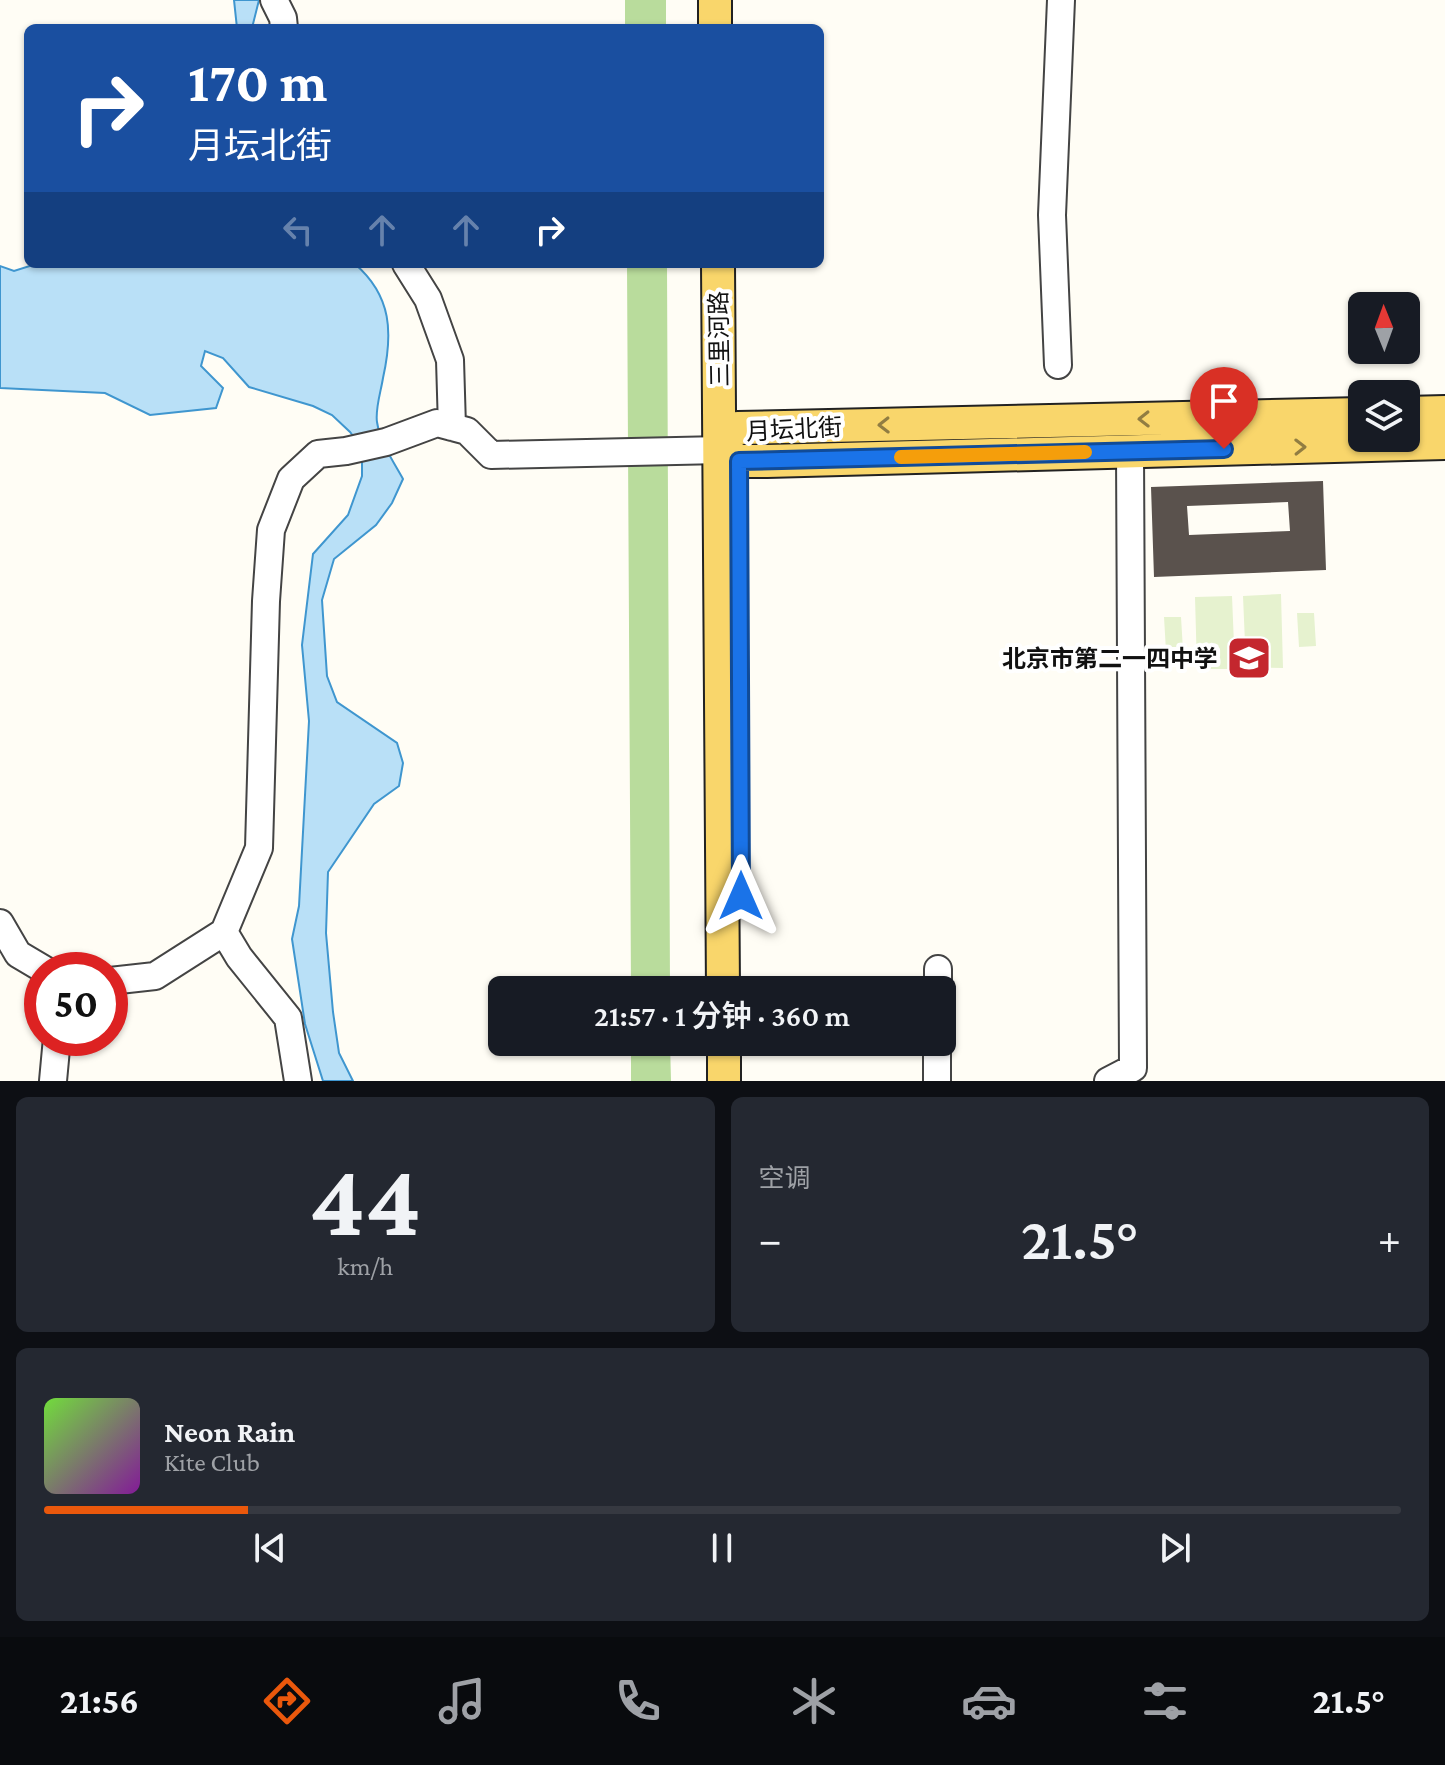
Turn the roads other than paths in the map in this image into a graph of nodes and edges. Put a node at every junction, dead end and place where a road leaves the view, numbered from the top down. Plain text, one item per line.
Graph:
1 (274, 0) edge
2 (715, 0) edge
3 (732, 0) edge
4 (1061, 0) edge
5 (284, 24) edge
6 (715, 24) edge
7 (732, 24) edge
8 (409, 268) edge
9 (718, 268) edge
10 (735, 268) edge
11 (1058, 365) dead end
12 (1445, 412) edge
13 (1420, 413) edge
14 (1348, 415) edge
15 (452, 427) junction
16 (1445, 443) edge
17 (733, 446) junction
18 (1130, 451) junction
19 (0, 923) edge
20 (224, 932) junction
21 (24, 958) edge
22 (723, 976) edge
23 (742, 976) edge
24 (128, 979) edge
25 (55, 1056) edge
26 (724, 1056) edge
27 (742, 1056) edge
28 (937, 1056) edge
29 (53, 1081) edge
30 (298, 1081) edge
31 (724, 1081) edge
32 (742, 1081) edge
33 (937, 1081) edge
34 (1108, 1081) edge

1 - 5 street
2 - 6 main road
3 - 7 main road
4 - 11 street
8 - 15 street
9 - 17 main road, 三里河路
10 - 17 main road, 三里河路
12 - 13 main road
14 -> 17 main road, 月坛北街
15 - 17 street
15 - 20 street
18 -> 16 main road, 月坛北街
17 - 18 main road, 月坛北街
17 - 22 main road, 三里河路
17 - 23 main road, 三里河路
18 - 34 street
19 - 21 street
20 - 24 street
20 - 30 street
25 - 29 street
26 - 31 main road
27 - 32 main road
28 - 33 street

